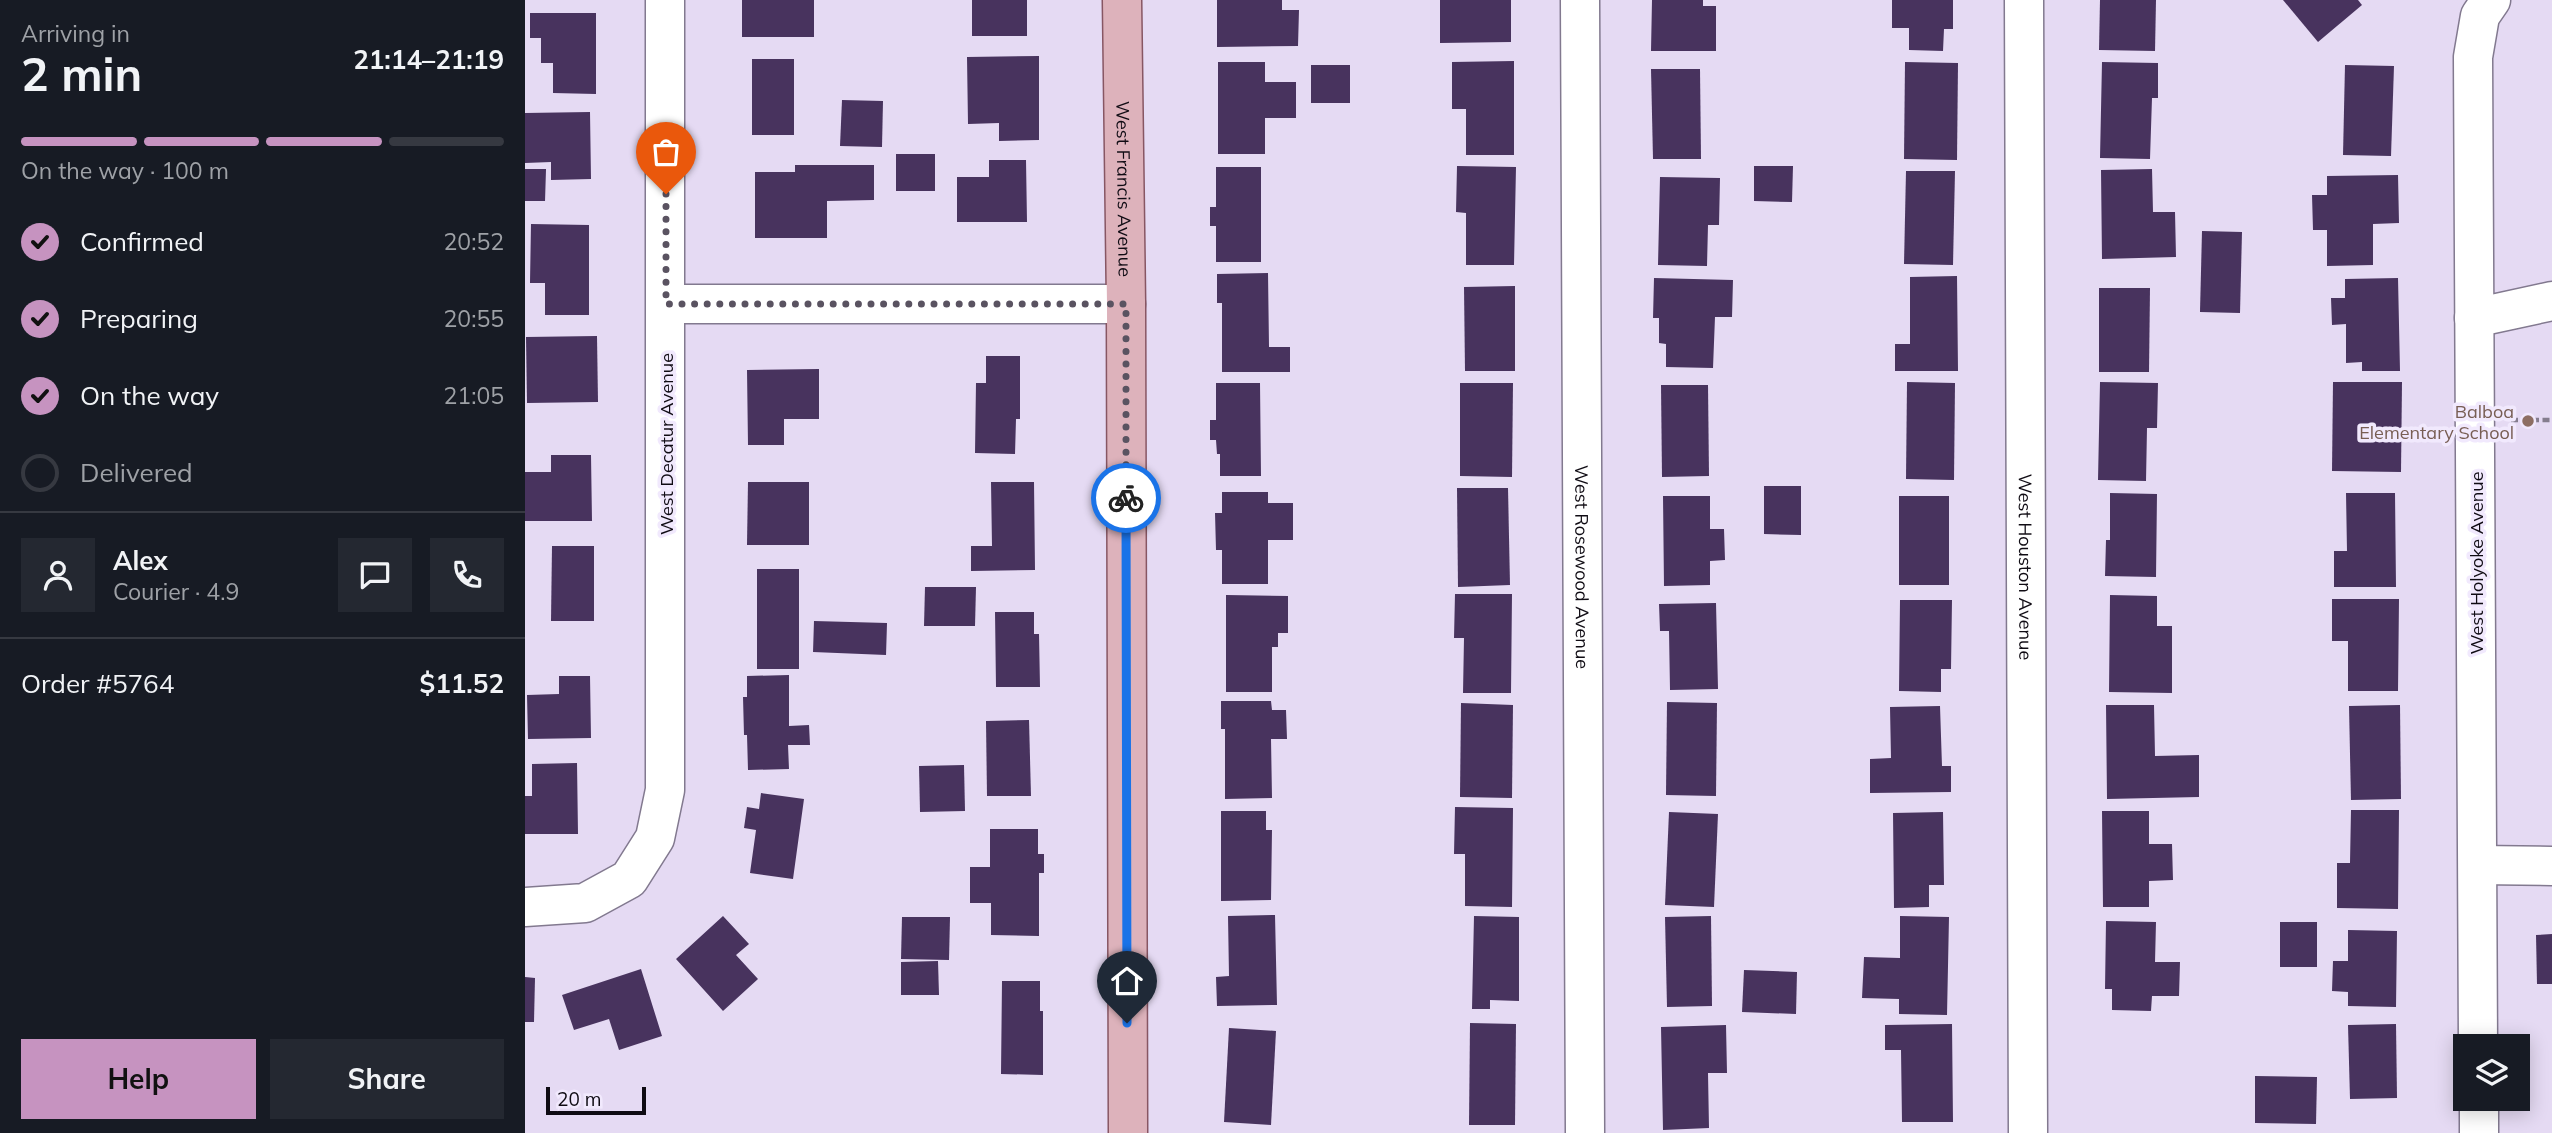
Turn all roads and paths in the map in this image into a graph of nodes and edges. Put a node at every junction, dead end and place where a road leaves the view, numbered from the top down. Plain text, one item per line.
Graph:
1 (666, 0) edge
2 (1122, 0) edge
3 (1580, 0) edge
4 (2024, 0) edge
5 (2477, 5) edge
6 (2552, 301) edge
7 (666, 304) junction
8 (1126, 304) junction
9 (2474, 318) junction
10 (2511, 420) dead end
11 (2552, 420) edge
12 (2478, 865) junction
13 (2552, 866) edge
14 (525, 907) edge
15 (2479, 1034) edge
16 (2479, 1111) edge
17 (1128, 1133) edge
18 (1585, 1133) edge
19 (2028, 1133) edge
20 (2479, 1133) edge

1 - 7 street, West Decatur Avenue
2 - 8 main road, West Francis Avenue
3 - 18 street, West Rosewood Avenue
4 - 19 street, West Houston Avenue
5 - 9 street, West Holyoke Avenue
6 - 9 street
7 - 8 street
7 - 14 street, West Decatur Avenue
8 - 17 main road, West Francis Avenue
9 - 12 street, West Holyoke Avenue
10 - 11 path
12 - 13 street
12 - 15 street, West Holyoke Avenue
16 - 20 street

